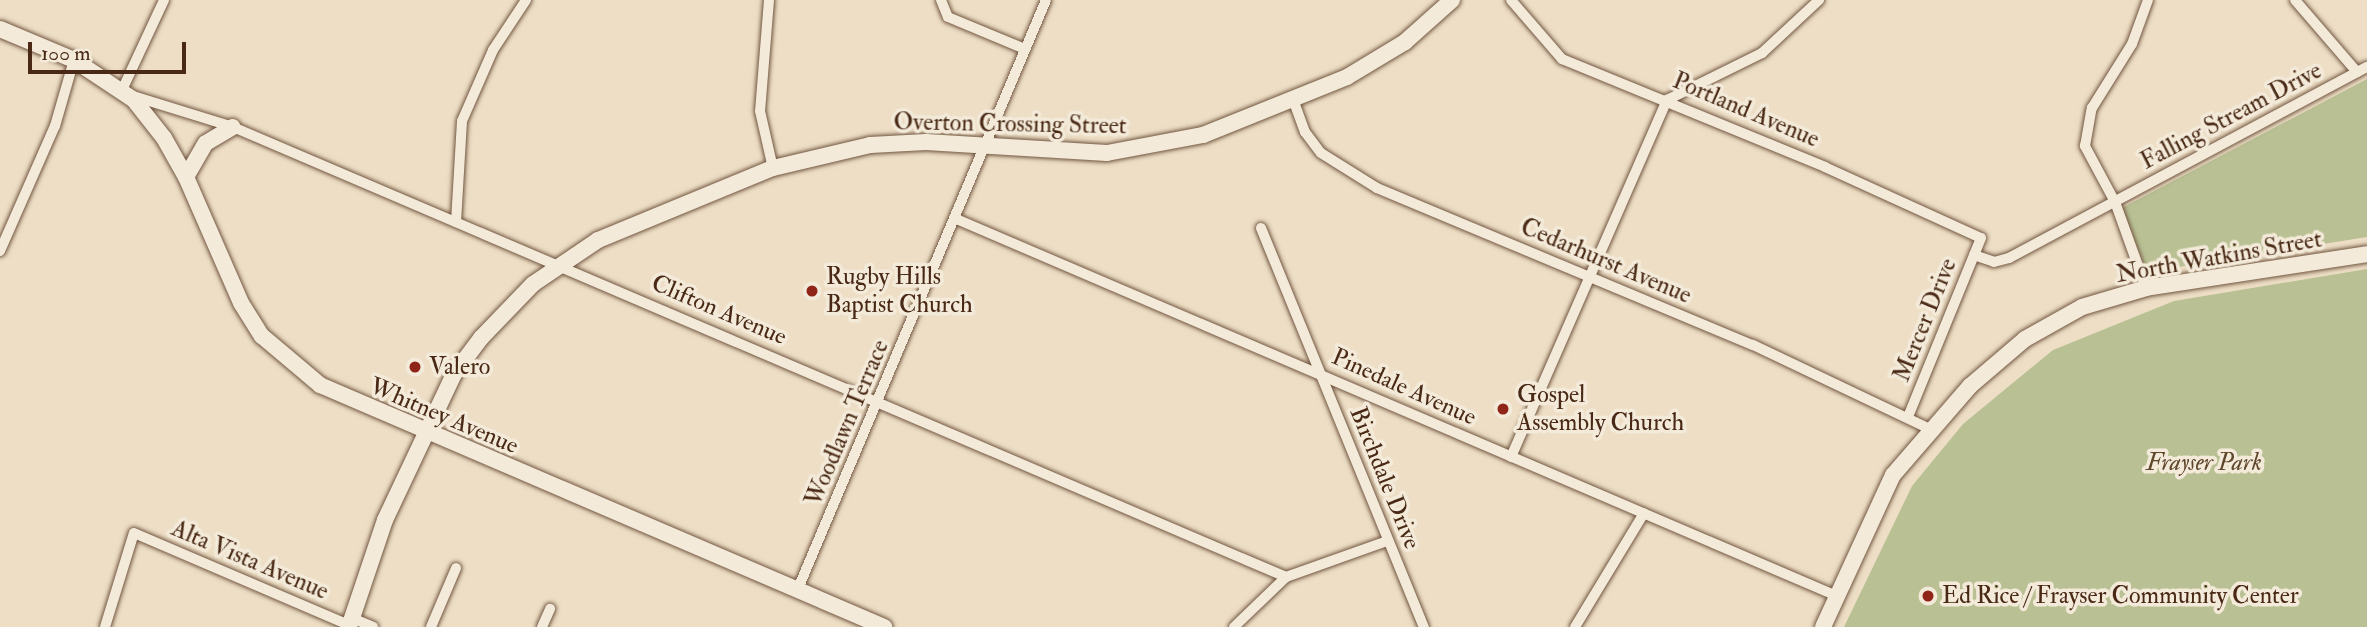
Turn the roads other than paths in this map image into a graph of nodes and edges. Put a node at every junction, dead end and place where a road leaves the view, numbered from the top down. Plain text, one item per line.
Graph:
1 (164, 0) edge
2 (526, 0) edge
3 (769, 0) edge
4 (941, 0) edge
5 (1046, 0) edge
6 (1452, 0) edge
7 (1511, 0) edge
8 (1819, 0) edge
9 (2148, 0) edge
10 (2295, 0) edge
11 (0, 29) edge
12 (1025, 49) junction
13 (74, 60) junction
14 (2362, 69) edge
15 (127, 92) junction
16 (1667, 100) junction
17 (1294, 102) junction
18 (233, 127) junction
19 (984, 145) junction
20 (773, 168) junction
21 (186, 177) junction
22 (2115, 202) junction
23 (954, 218) junction
24 (456, 222) junction
25 (1261, 228) dead end
26 (1981, 238) joint
27 (0, 251) edge
28 (2367, 254) edge
29 (1975, 255) junction
30 (558, 267) junction
31 (1591, 277) junction
32 (2146, 288) junction
33 (1321, 373) junction
34 (880, 403) junction
35 (1908, 417) junction
36 (1930, 429) junction
37 (425, 433) junction
38 (1511, 457) junction
39 (1644, 513) junction
40 (1387, 541) junction
41 (456, 568) dead end
42 (1286, 577) junction
43 (797, 591) junction
44 (1836, 596) junction
45 (550, 609) dead end
46 (350, 623) edge
47 (105, 627) edge
48 (373, 627) edge
49 (431, 627) edge
50 (542, 627) edge
51 (884, 627) edge
52 (1234, 627) edge
53 (1424, 627) edge
54 (1575, 627) edge
55 (1823, 627) edge

1 - 15 street
2 - 24 street
3 - 20 street
4 - 12 street
5 - 12 street, Woodlawn Terrace
6 - 17 main road, Overton Crossing Street
7 - 16 street, Portland Avenue
8 - 16 street
9 - 22 street
10 - 14 street
11 - 13 main road, Clifton Avenue
12 - 19 street, Woodlawn Terrace
13 - 15 main road, Clifton Avenue
13 - 27 street
14 - 22 street, Falling Stream Drive
15 - 18 street, Clifton Avenue
15 - 21 main road, Whitney Avenue
16 - 26 street, Portland Avenue
16 - 31 street
17 - 19 main road, Overton Crossing Street
17 - 31 street, Cedarhurst Avenue
18 - 21 main road
18 - 24 street, Clifton Avenue
19 - 20 main road, Overton Crossing Street
19 - 23 street, Woodlawn Terrace
20 - 30 main road, Overton Crossing Street
21 - 37 main road, Whitney Avenue
22 - 29 street, Falling Stream Drive
22 - 32 street
23 - 33 street, Pinedale Avenue
23 - 34 street, Woodlawn Terrace
24 - 30 street, Clifton Avenue
25 - 33 street, Birchdale Drive
26 - 29 street, Mercer Drive
28 - 32 main road, North Watkins Street
29 - 35 street, Mercer Drive
30 - 34 street, Clifton Avenue
30 - 37 main road, Overton Crossing Street
31 - 35 street, Cedarhurst Avenue
31 - 38 street
32 - 36 main road, North Watkins Street
33 - 38 street, Pinedale Avenue
33 - 40 street, Birchdale Drive
34 - 42 street, Clifton Avenue
34 - 43 street, Woodlawn Terrace
35 - 36 street, Cedarhurst Avenue
36 - 44 main road, North Watkins Street
37 - 43 main road, Whitney Avenue
37 - 46 main road, Overton Crossing Street
38 - 39 street, Pinedale Avenue
39 - 44 street, Pinedale Avenue
39 - 54 street
40 - 42 street
40 - 53 street, Birchdale Drive
41 - 49 street
42 - 52 street
43 - 51 main road, Whitney Avenue
44 - 55 main road, North Watkins Street
45 - 50 street
46 - 47 street, Alta Vista Avenue
46 - 48 street, Alta Vista Avenue

